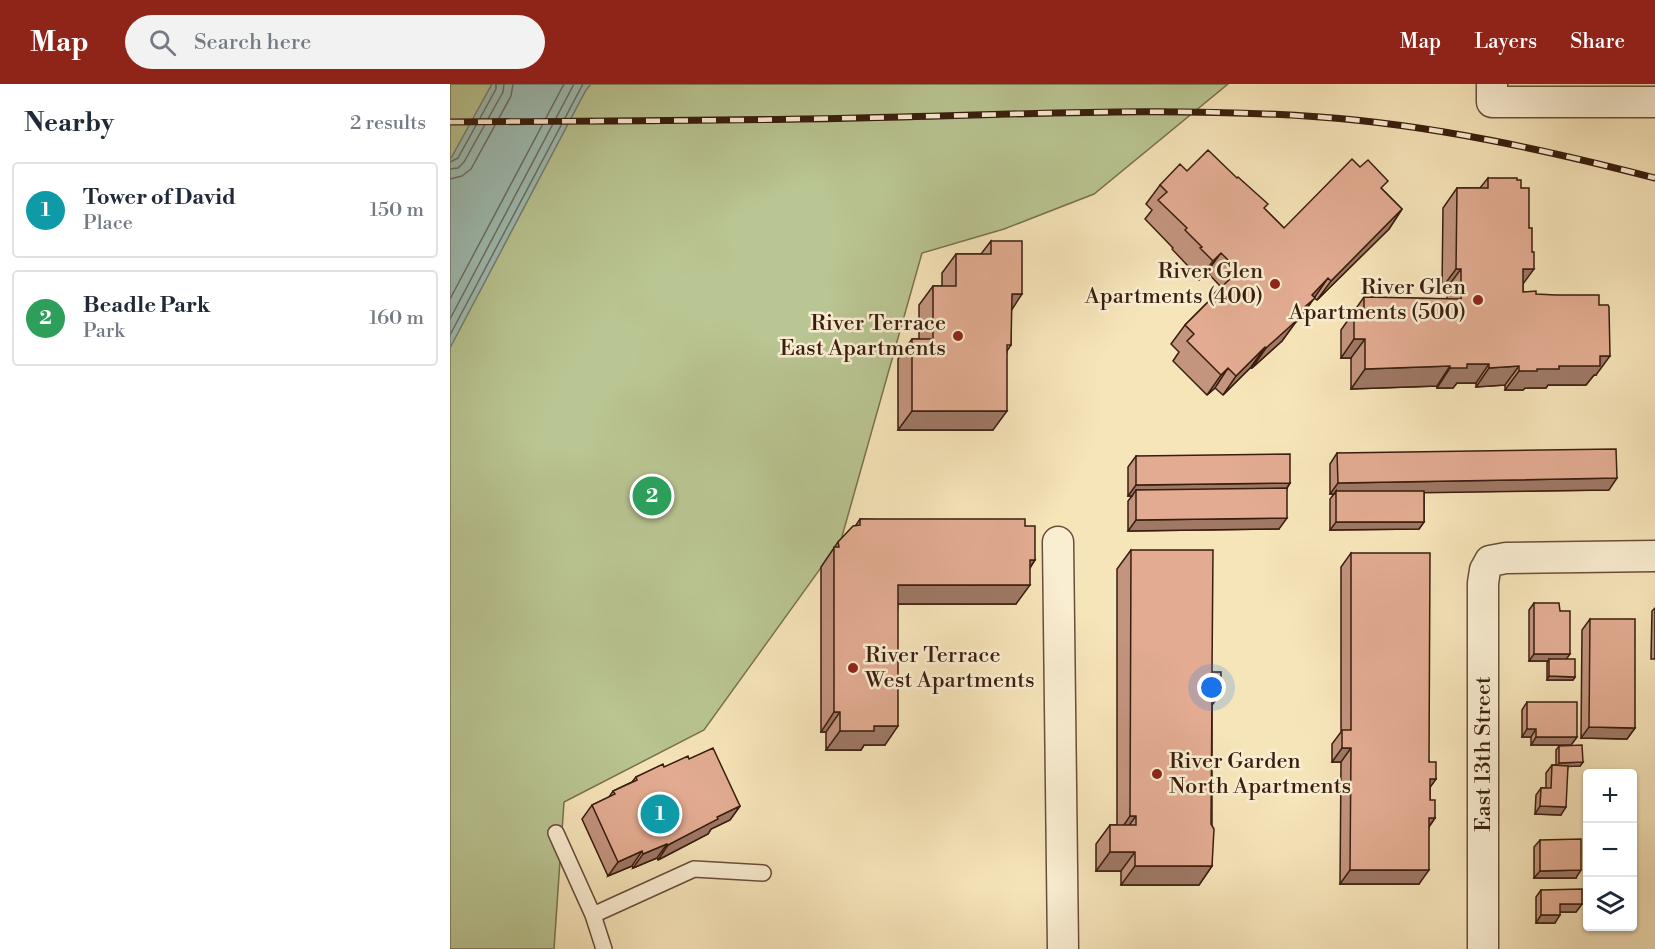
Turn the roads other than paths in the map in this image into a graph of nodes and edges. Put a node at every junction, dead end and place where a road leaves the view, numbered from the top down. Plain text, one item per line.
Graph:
1 (1492, 93) edge
2 (1655, 102) edge
3 (1058, 542) dead end
4 (1655, 556) edge
5 (556, 833) dead end
6 (763, 873) dead end
7 (593, 915) junction
8 (604, 949) edge
9 (1063, 949) edge
10 (1483, 949) edge

1 - 2 street
3 - 9 street
4 - 10 street, East 13th Street
5 - 7 lane
6 - 7 lane
7 - 8 lane

